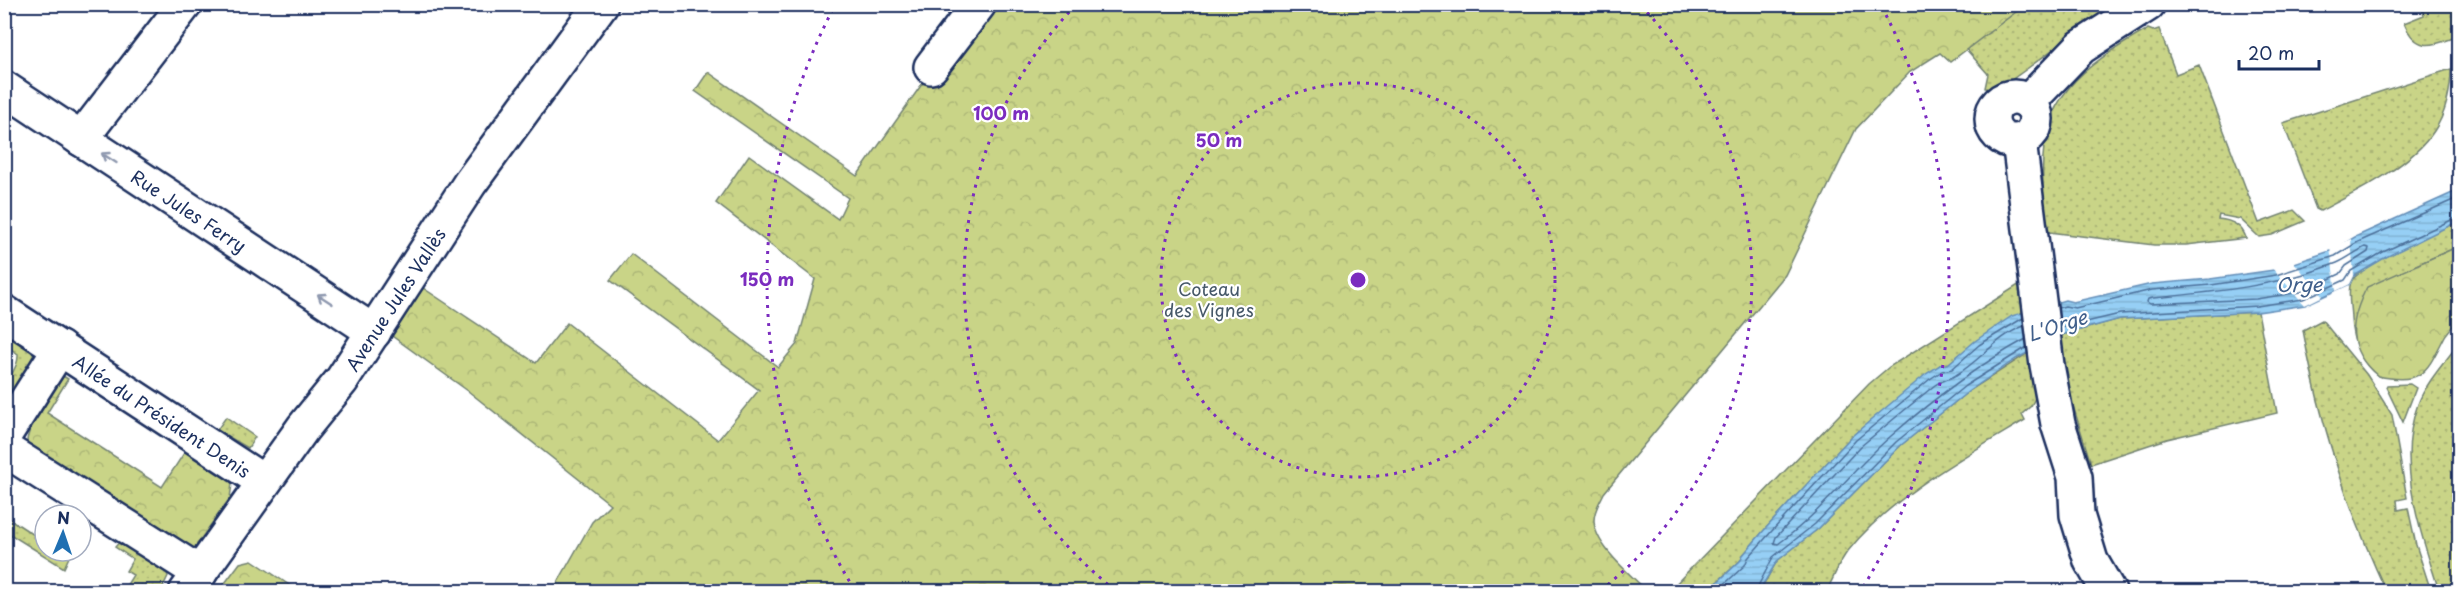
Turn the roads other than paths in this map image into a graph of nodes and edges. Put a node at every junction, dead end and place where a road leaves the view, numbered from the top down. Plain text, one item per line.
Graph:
1 (184, 4) edge
2 (601, 4) edge
3 (979, 4) edge
4 (2148, 4) edge
5 (931, 67) dead end
6 (4, 88) edge
7 (81, 139) junction
8 (4, 312) edge
9 (374, 332) junction
10 (60, 348) junction
11 (4, 436) edge
12 (4, 448) edge
13 (264, 482) junction
14 (193, 582) edge
15 (2109, 591) edge

1 - 7 street
2 - 9 street, Avenue Jules Vallès
3 - 5 street
4 - 15 street
6 - 7 street, Rue Jules Ferry
9 -> 7 street, Rue Jules Ferry
8 - 10 street, Allée du Président Denis
9 - 13 street, Avenue Jules Vallès
10 - 11 street, Allée du Président Denis
10 - 13 street, Allée du Président Denis
12 - 14 street
13 - 14 street, Avenue Jules Vallès

